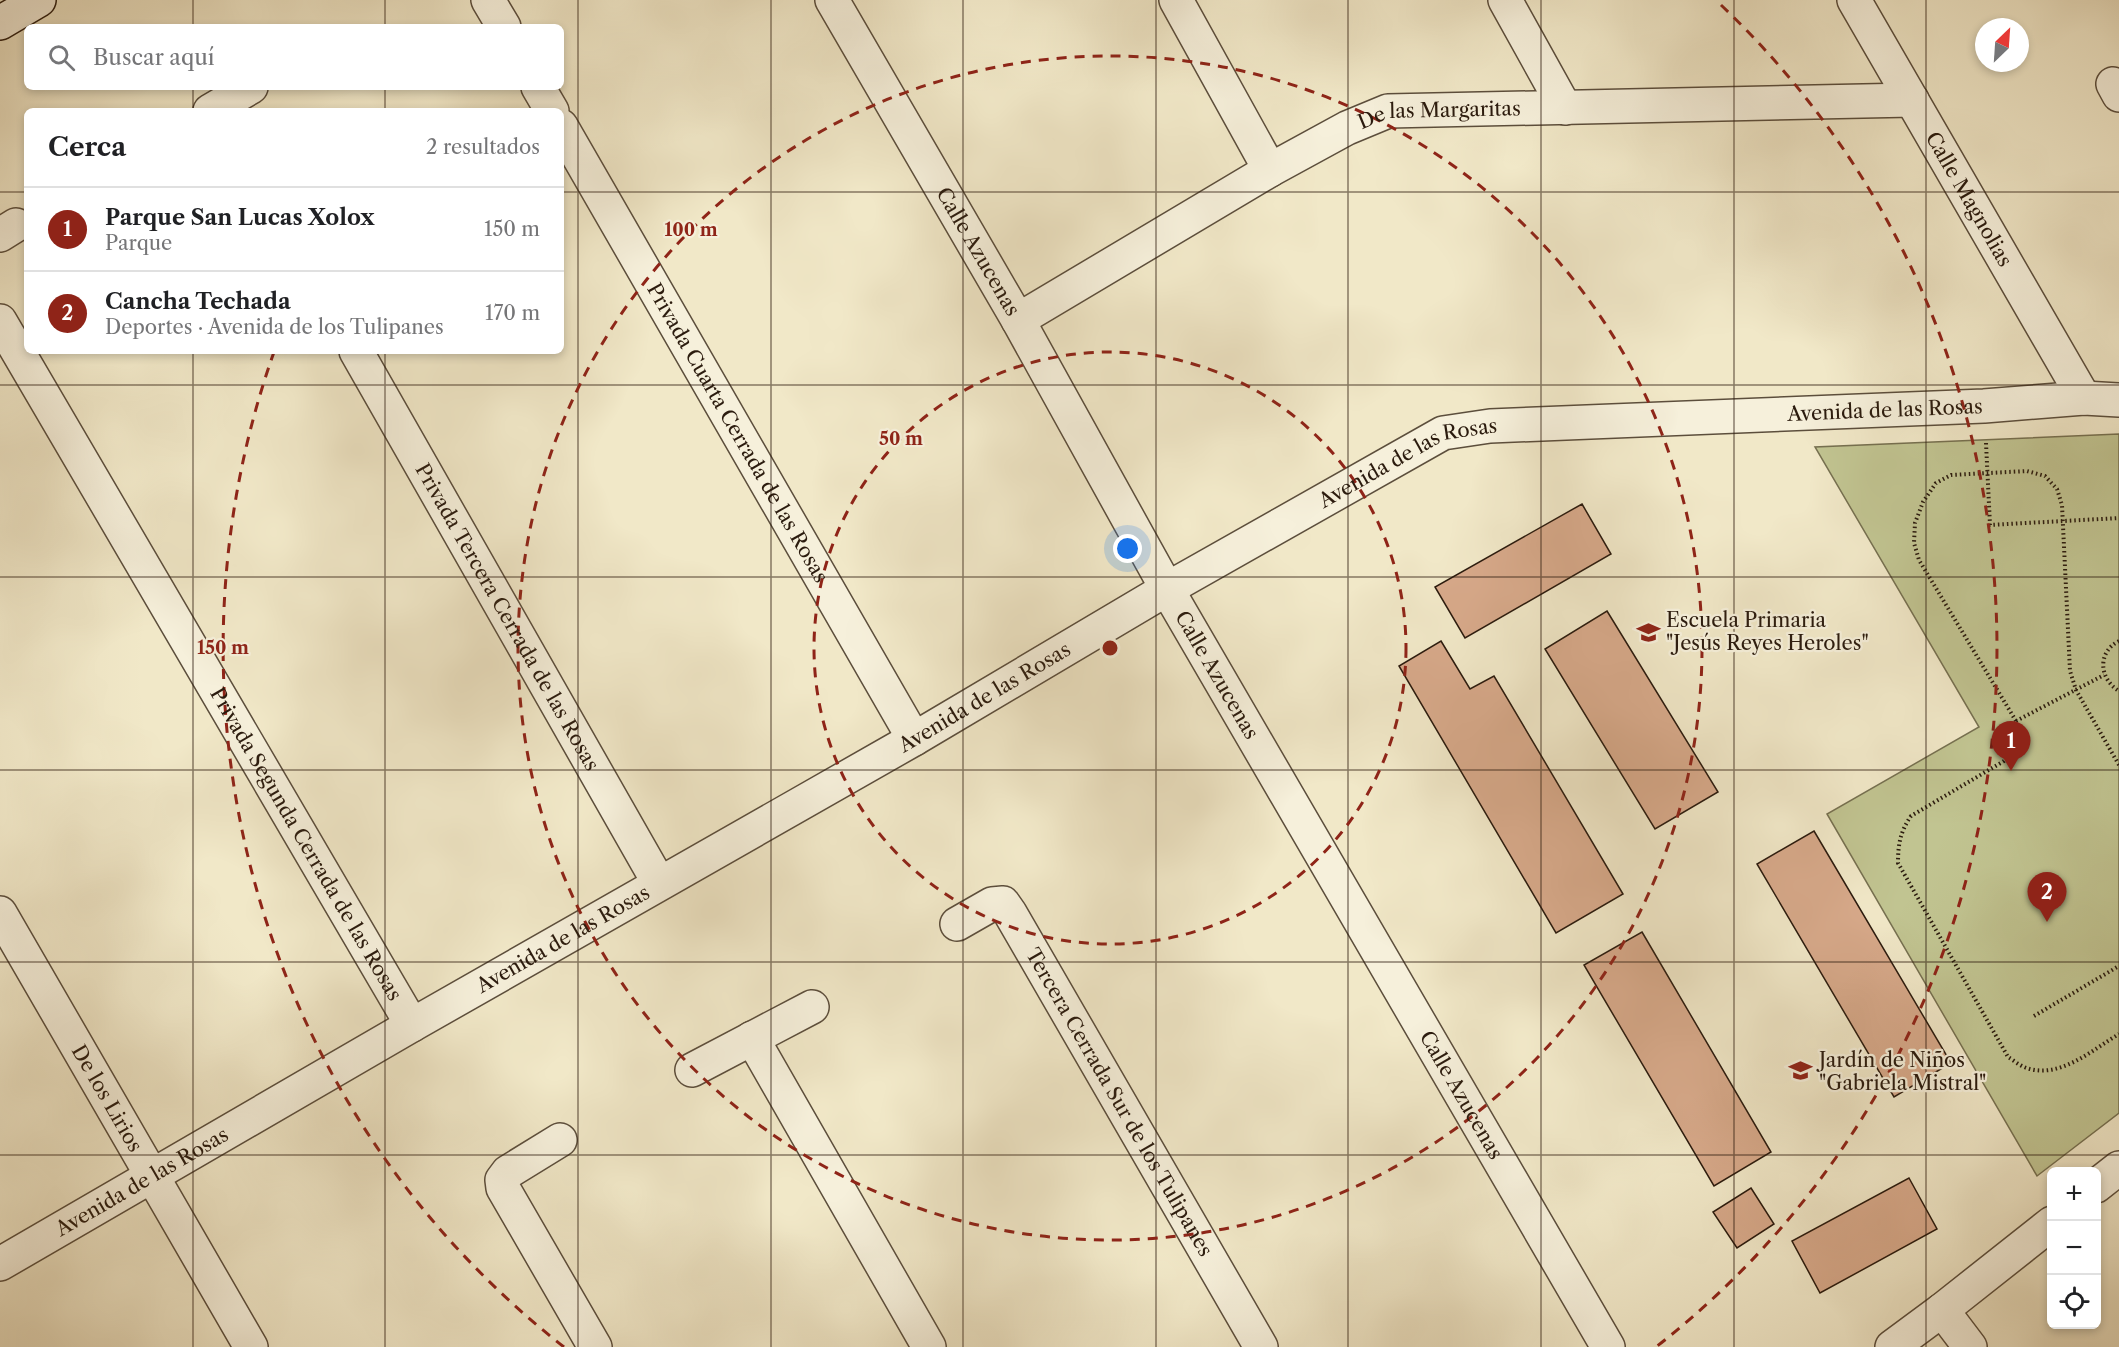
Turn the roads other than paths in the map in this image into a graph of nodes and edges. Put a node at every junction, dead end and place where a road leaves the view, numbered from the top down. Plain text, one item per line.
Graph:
1 (488, 0) edge
2 (832, 0) edge
3 (1176, 0) edge
4 (1505, 0) edge
5 (1854, 0) edge
6 (31, 2) edge
7 (0, 23) edge
8 (502, 24) edge
9 (246, 90) edge
10 (540, 90) edge
11 (1912, 100) junction
12 (219, 108) edge
13 (550, 108) edge
14 (1565, 108) junction
15 (564, 131) edge
16 (1270, 170) junction
17 (1018, 320) junction
18 (0, 321) edge
19 (358, 354) edge
20 (2084, 398) junction
21 (2119, 400) edge
22 (1167, 589) junction
23 (914, 739) junction
24 (659, 883) junction
25 (0, 913) edge
26 (957, 924) dead end
27 (812, 1007) dead end
28 (412, 1025) junction
29 (752, 1038) junction
30 (692, 1070) dead end
31 (560, 1140) dead end
32 (2119, 1168) edge
33 (153, 1177) junction
34 (2101, 1183) edge
35 (2047, 1226) edge
36 (0, 1264) edge
37 (1942, 1310) junction
38 (251, 1347) edge
39 (595, 1347) edge
40 (929, 1347) edge
41 (1261, 1347) edge
42 (1608, 1347) edge
43 (1892, 1347) edge
44 (1970, 1347) edge

1 - 8 street
2 - 17 street, Calle Azucenas
3 - 16 street
4 - 14 street
5 - 11 street, Calle Magnolias
6 - 7 street
9 - 12 street
10 - 13 street
11 - 14 street, De las Margaritas
11 - 20 street, Calle Magnolias
14 - 16 street, De las Margaritas
15 - 23 street, Privada Cuarta Cerrada de las Rosas
16 - 17 street, De las Margaritas
17 - 22 street, Calle Azucenas
18 - 28 street, Privada Segunda Cerrada de las Rosas
19 - 24 street, Privada Tercera Cerrada de las Rosas
20 - 21 street, Avenida de las Rosas
20 - 22 street, Avenida de las Rosas
22 - 23 street, Avenida de las Rosas
22 - 42 street, Calle Azucenas
23 - 24 street, Avenida de las Rosas
24 - 28 street, Avenida de las Rosas
25 - 33 street, De los Lirios
26 - 41 street, Tercera Cerrada Sur de los Tulipanes
27 - 29 street
28 - 33 street, Avenida de las Rosas
29 - 30 street
29 - 40 street
31 - 39 street
32 - 34 street
33 - 36 street, Avenida de las Rosas
33 - 38 street, De los Lirios
35 - 37 street
37 - 43 street
37 - 44 street

